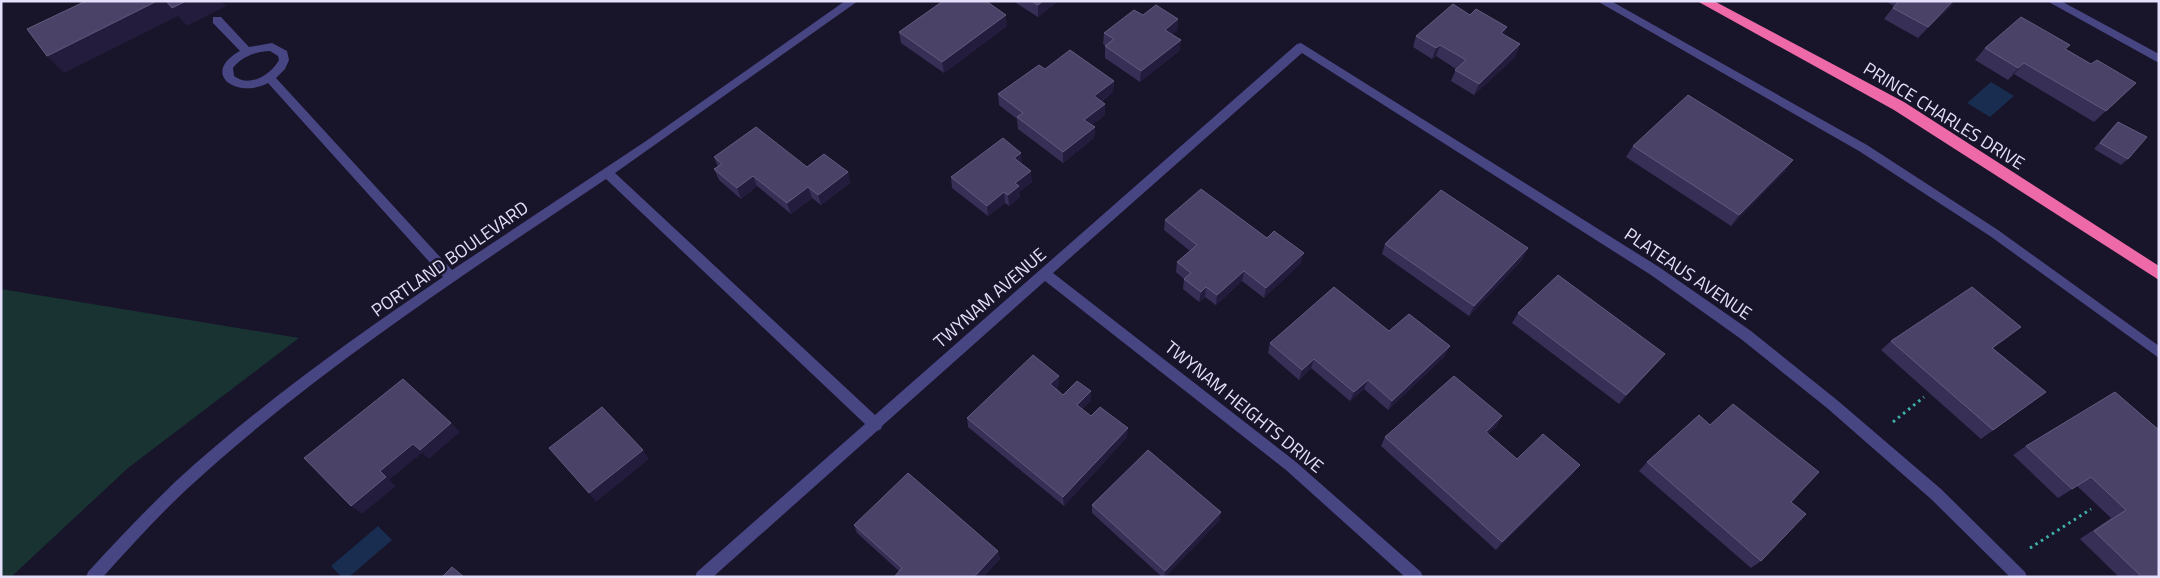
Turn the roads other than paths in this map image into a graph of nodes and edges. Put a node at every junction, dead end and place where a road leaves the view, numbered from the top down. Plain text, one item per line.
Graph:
1 (853, 1) edge
2 (1602, 1) edge
3 (1703, 1) edge
4 (2052, 1) edge
5 (217, 20) dead end
6 (1301, 47) joint
7 (246, 51) junction
8 (2159, 59) edge
9 (270, 78) junction
10 (606, 173) junction
11 (1044, 273) junction
12 (2159, 274) edge
13 (452, 278) junction
14 (2159, 353) edge
15 (876, 425) junction
16 (712, 574) edge
17 (93, 577) edge
18 (1416, 577) edge
19 (2020, 577) edge

1 - 10 street, PORTLAND BOULEVARD
2 - 14 street
3 - 12 highway, PRINCE CHARLES DRIVE
4 - 8 street
5 - 7 street
6 - 11 street, TWYNAM AVENUE
6 - 19 street, PLATEAUS AVENUE
7 - 9 street
7 - 9 street
9 - 13 street
10 - 13 street, PORTLAND BOULEVARD
10 - 15 street
11 - 15 street, TWYNAM AVENUE
11 - 18 street, TWYNAM HEIGHTS DRIVE
13 - 17 street, PORTLAND BOULEVARD
15 - 16 street, TWYNAM AVENUE

